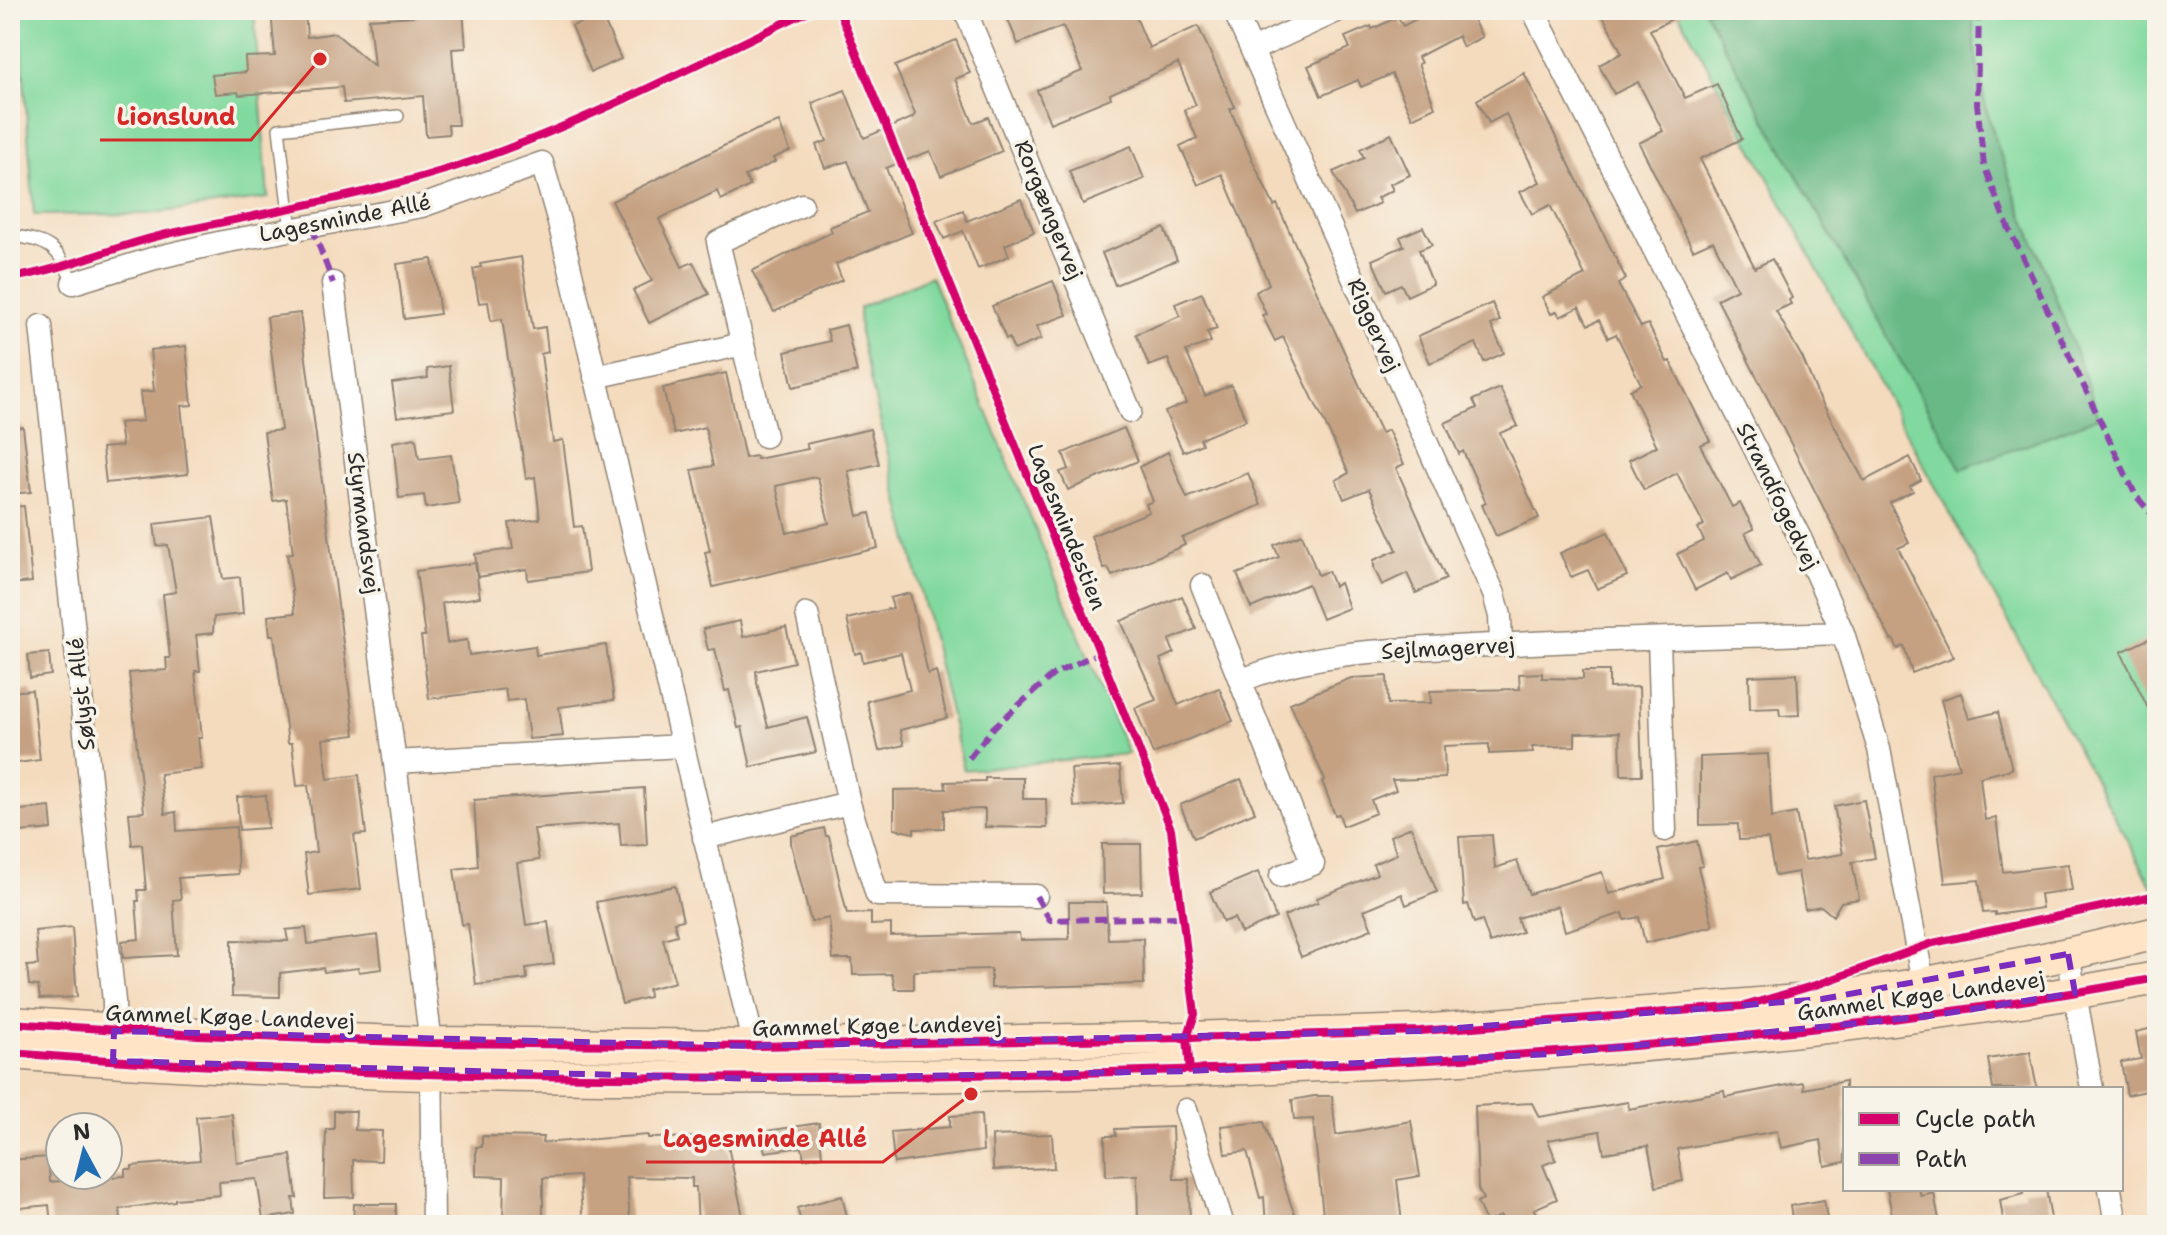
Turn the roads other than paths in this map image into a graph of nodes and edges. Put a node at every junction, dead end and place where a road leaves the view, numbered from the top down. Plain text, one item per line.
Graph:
1 (965, 10) edge
2 (1234, 10) edge
3 (1339, 10) edge
4 (1533, 10) edge
5 (1252, 50) junction
6 (398, 116) dead end
7 (802, 205) dead end
8 (291, 230) junction
9 (10, 235) edge
10 (73, 283) joint
11 (333, 283) dead end
12 (41, 326) dead end
13 (743, 344) junction
14 (595, 377) junction
15 (1130, 411) dead end
16 (765, 436) dead end
17 (1202, 585) dead end
18 (807, 614) dead end
19 (1843, 633) junction
20 (1659, 639) junction
21 (1501, 644) junction
22 (1240, 681) junction
23 (682, 746) junction
24 (395, 762) junction
25 (849, 803) junction
26 (1665, 830) dead end
27 (704, 838) junction
28 (1281, 876) dead end
29 (1036, 896) dead end
30 (2157, 933) edge
31 (2068, 954) junction
32 (2157, 978) edge
33 (1923, 984) junction
34 (2075, 993) junction
35 (1929, 1016) junction
36 (10, 1023) edge
37 (114, 1046) junction
38 (754, 1046) junction
39 (10, 1053) edge
40 (432, 1058) junction
41 (762, 1079) junction
42 (2092, 1087) edge
43 (1186, 1110) dead end
44 (2110, 1191) edge
45 (433, 1225) edge
46 (1223, 1225) edge
47 (2116, 1225) edge

1 - 15 street, Rorgængervej
2 - 5 street, Riggervej
3 - 5 street
4 - 19 street, Strandfogedvej
5 - 21 street, Riggervej
6 - 8 lane
7 - 13 street
8 - 10 street, Lagesminde Allé
8 - 14 street, Lagesminde Allé
9 - 10 lane
11 - 24 street, Styrmandsvej
12 - 37 street, Sølyst Allé
13 - 14 street
13 - 16 street
14 - 23 street, Lagesminde Allé
17 - 22 street
18 - 25 street
19 - 20 street, Sejlmagervej
19 - 33 street, Strandfogedvej
20 - 21 street, Sejlmagervej
20 - 26 street
21 - 22 street, Sejlmagervej
22 - 28 street
23 - 24 street
23 - 27 street, Lagesminde Allé
24 - 40 street, Styrmandsvej
25 - 27 street
25 - 29 street
27 - 38 street, Lagesminde Allé
30 - 31 main road, Gammel Køge Landevej
31 - 33 main road, Gammel Køge Landevej
31 - 34 street
32 - 34 main road, Gammel Køge Landevej
33 - 35 street, Strandfogedvej
33 - 38 main road, Gammel Køge Landevej
34 - 35 main road, Gammel Køge Landevej
34 - 42 street
35 - 41 main road, Gammel Køge Landevej
36 - 37 main road, Gammel Køge Landevej
37 - 39 main road, Gammel Køge Landevej
37 - 40 main road, Gammel Køge Landevej
38 - 40 main road, Gammel Køge Landevej
38 - 41 street, Lagesminde Allé
40 - 41 main road, Gammel Køge Landevej
40 - 45 street, Styrmandsvej
43 - 46 street
44 - 47 street

